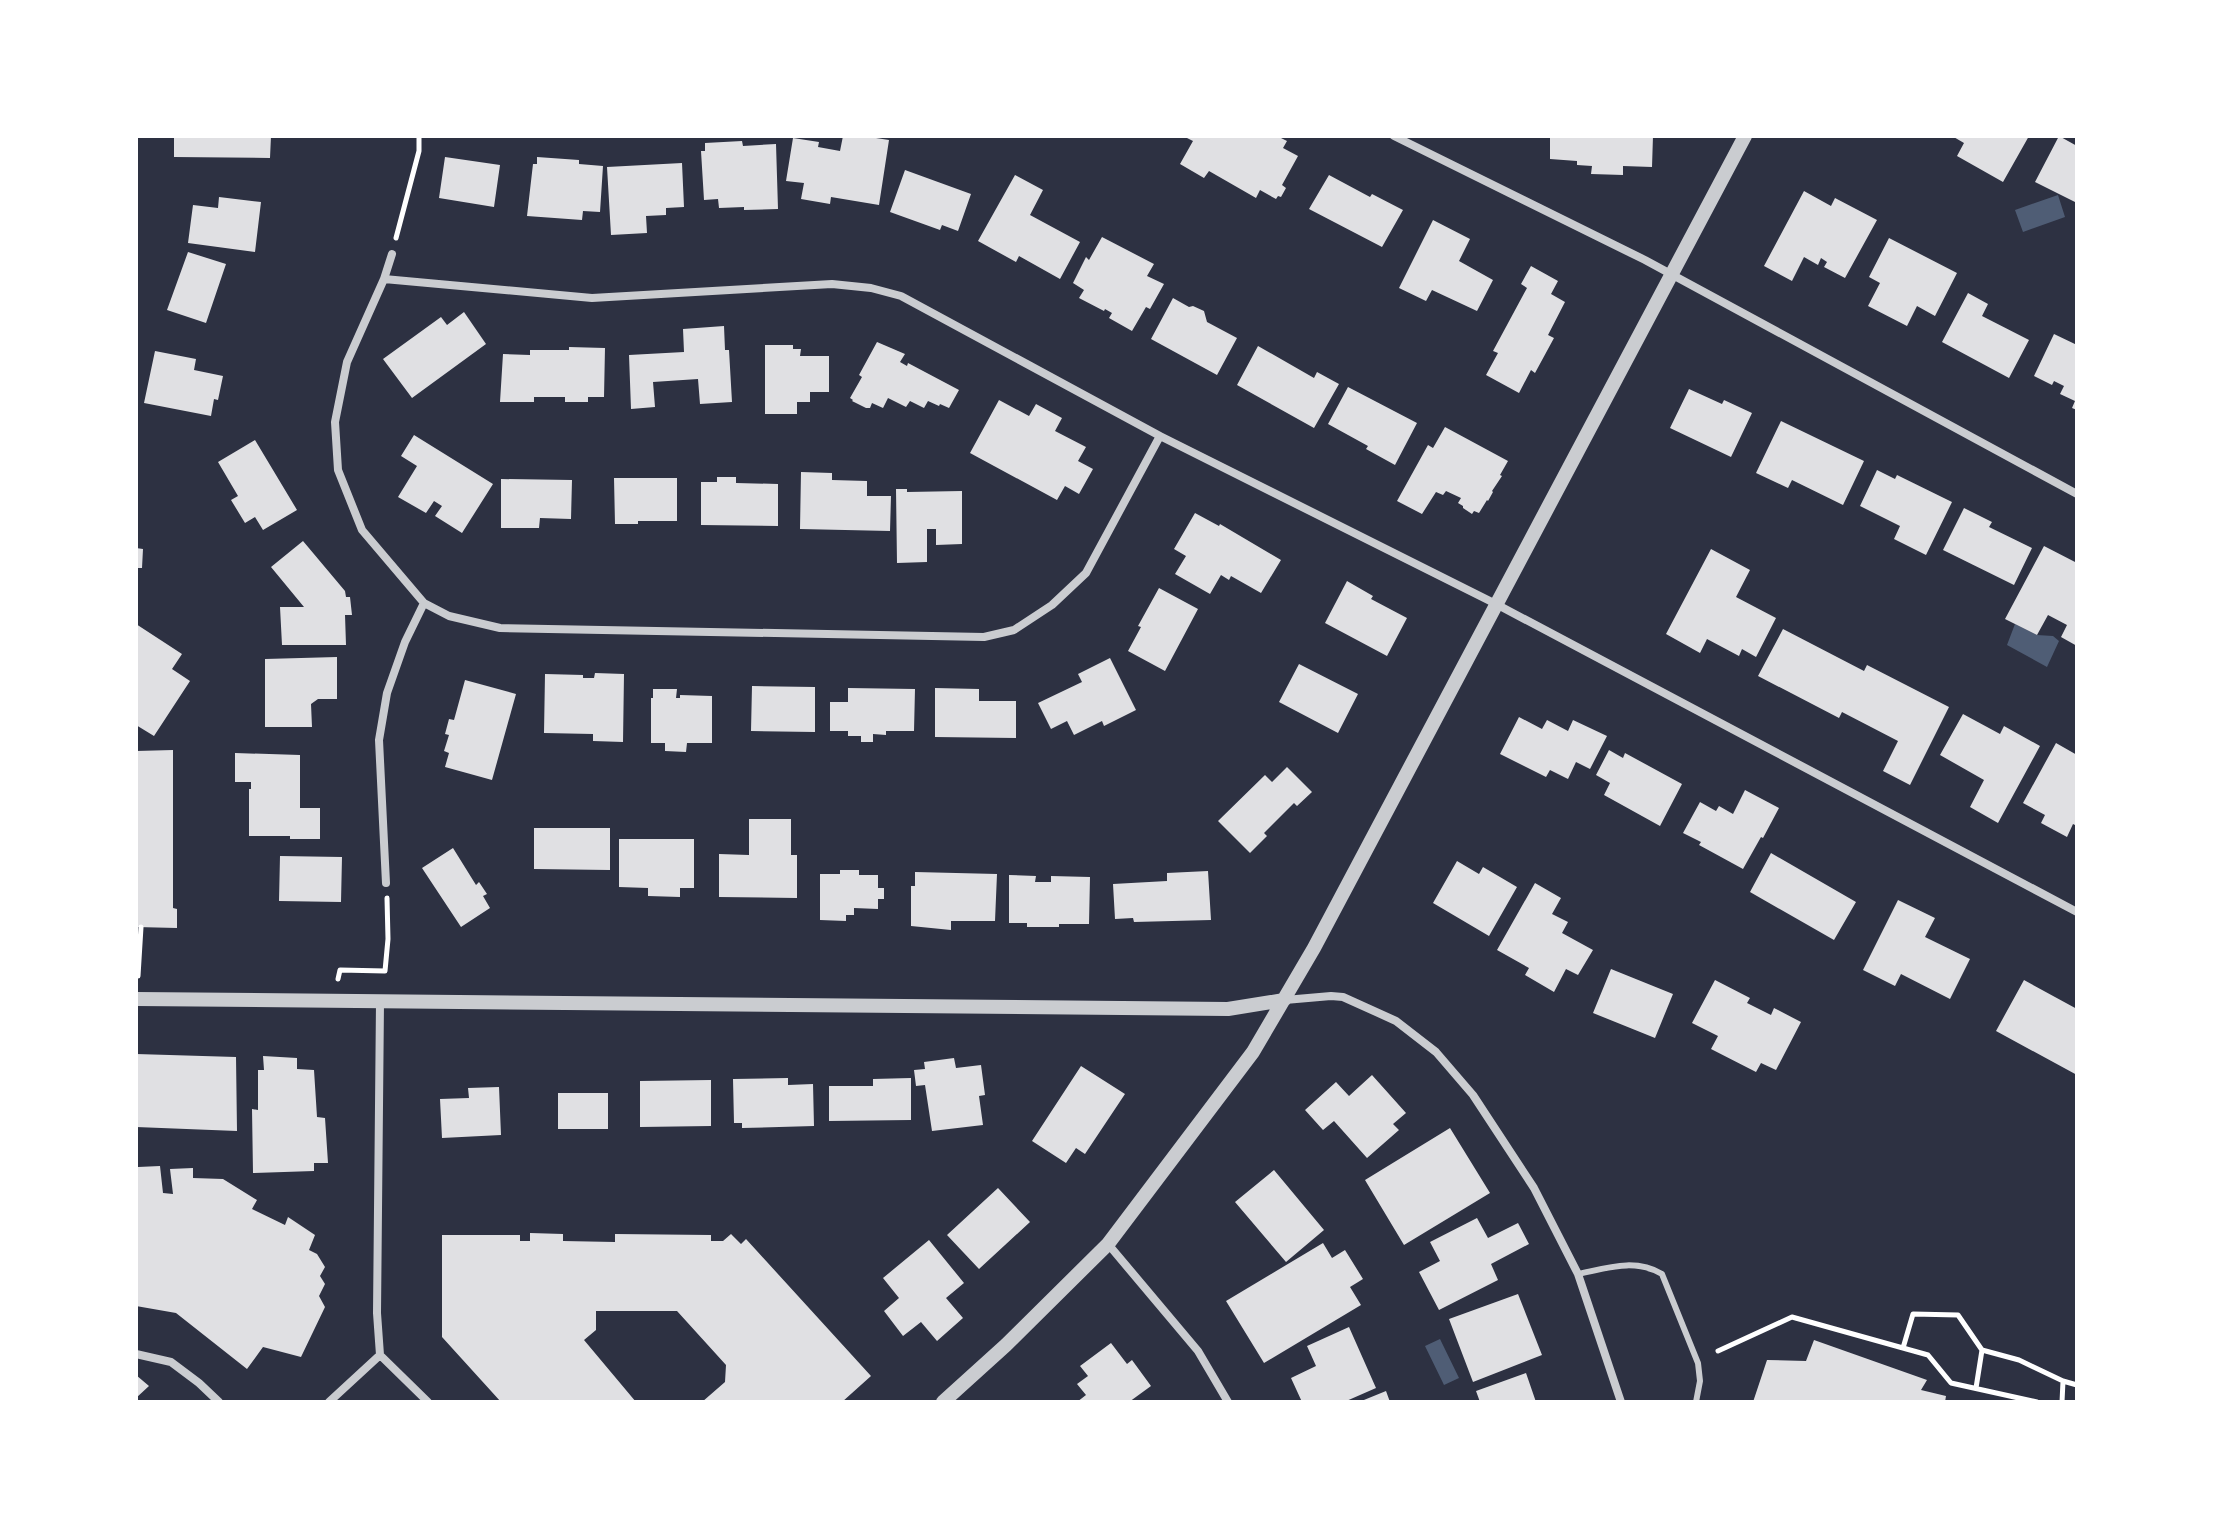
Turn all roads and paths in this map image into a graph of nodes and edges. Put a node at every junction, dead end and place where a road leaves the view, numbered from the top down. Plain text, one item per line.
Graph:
1 (419, 136) edge
2 (1394, 136) edge
3 (1745, 136) edge
4 (392, 254) joint
5 (1671, 274) junction
6 (384, 279) junction
7 (1160, 436) junction
8 (2077, 494) edge
9 (424, 603) junction
10 (1496, 604) junction
11 (386, 883) joint
12 (2077, 912) edge
13 (141, 927) dead end
14 (138, 976) dead end
15 (338, 979) dead end
16 (136, 999) edge
17 (1284, 1000) junction
18 (380, 1002) junction
19 (1108, 1244) junction
20 (1578, 1274) junction
21 (1903, 1348) junction
22 (1982, 1350) junction
23 (1718, 1351) dead end
24 (136, 1354) edge
25 (380, 1355) junction
26 (2063, 1381) junction
27 (2077, 1385) edge
28 (1976, 1388) junction
29 (219, 1402) edge
30 (329, 1402) edge
31 (428, 1402) edge
32 (943, 1402) edge
33 (1228, 1402) edge
34 (1621, 1402) edge
35 (1696, 1402) edge
36 (2037, 1402) edge
37 (2062, 1402) edge

1 - 4 path
2 - 5 street
3 - 5 street
4 - 6 street
5 - 8 street
5 - 10 street
6 - 7 street
6 - 9 street
7 - 9 street
7 - 10 street
9 - 11 street
10 - 12 street
10 - 17 street
11 - 15 path
13 - 14 path
16 - 18 street
17 - 18 street
17 - 19 street
17 - 20 street
18 - 25 street
19 - 32 street
19 - 33 street
20 - 34 street
20 - 35 lane
21 - 22 path
21 - 23 path
21 - 28 path
22 - 26 path
22 - 28 path
24 - 29 street
25 - 30 street
25 - 31 street
26 - 27 path
26 - 37 path
28 - 36 path

